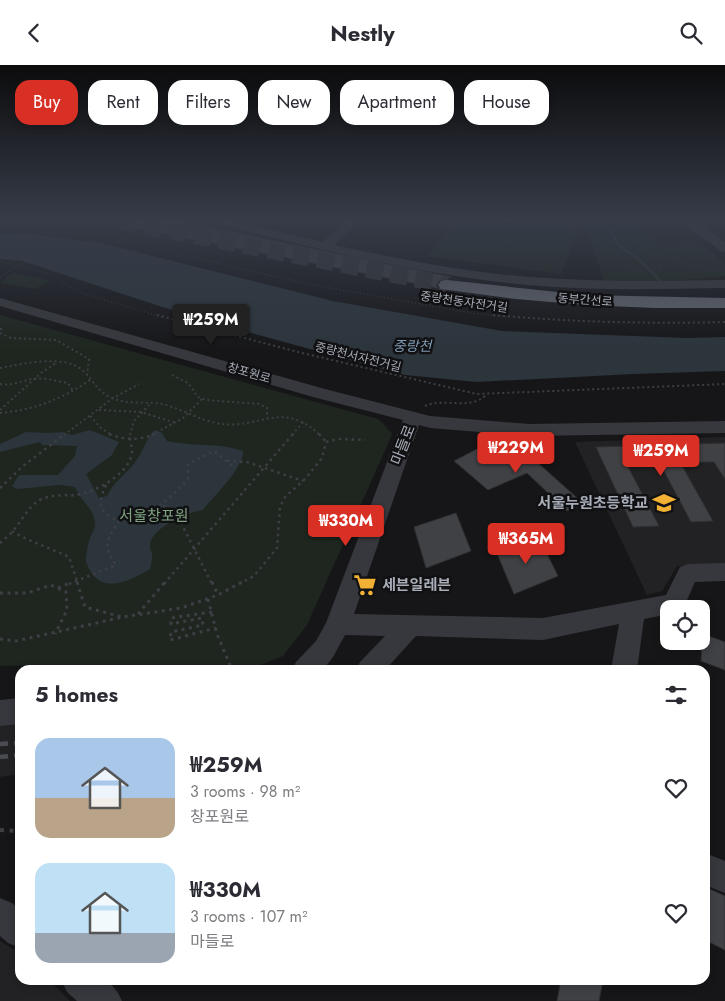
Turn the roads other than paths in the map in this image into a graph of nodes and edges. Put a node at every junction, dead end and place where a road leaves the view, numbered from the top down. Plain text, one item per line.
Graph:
1 (420, 265) edge
2 (722, 278) edge
3 (724, 296) edge
4 (0, 302) edge
5 (725, 303) edge
6 (412, 419) junction
7 (725, 427) edge
8 (725, 572) edge
9 (633, 611) junction
10 (338, 624) junction
11 (410, 625) junction
12 (311, 665) edge
13 (373, 665) edge
14 (625, 665) edge
15 (15, 712) edge
16 (0, 713) edge
17 (710, 871) edge
18 (725, 877) edge
19 (0, 915) edge
20 (15, 927) edge
21 (85, 985) edge
22 (104, 1001) edge

1 - 2 street
3 - 5 highway, 동부간선로
4 - 6 street, 창포원로
6 - 7 street, 마들로
6 - 10 street, 마들로
8 - 9 street
9 - 11 street
9 - 14 street
10 - 11 street
10 - 12 street, 마들로
11 - 13 street
15 - 16 street
17 - 18 street
19 - 20 street
21 - 22 street

